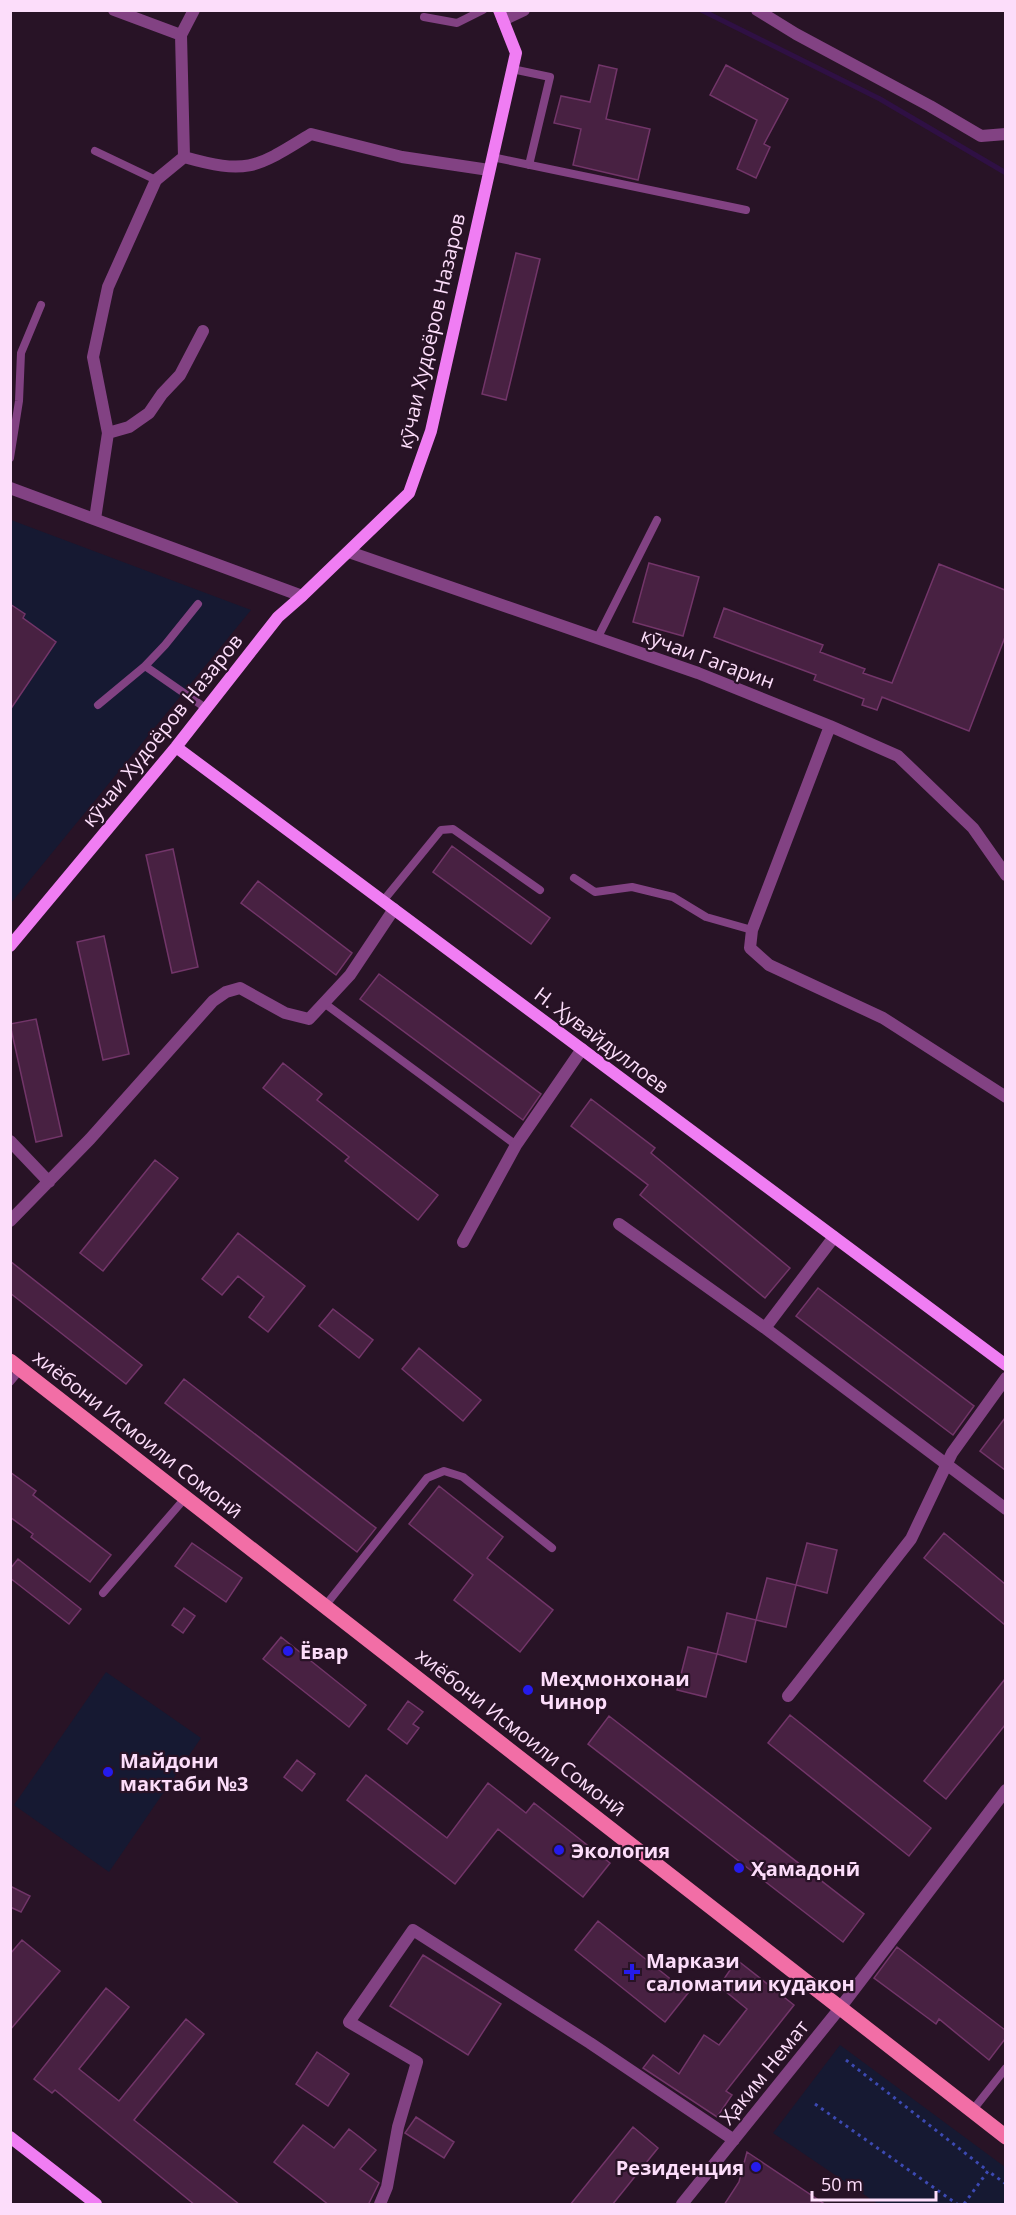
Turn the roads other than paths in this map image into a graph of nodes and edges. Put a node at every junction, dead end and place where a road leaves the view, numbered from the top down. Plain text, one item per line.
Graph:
1 (114, 10) edge
2 (194, 10) edge
3 (483, 10) edge
4 (524, 10) edge
5 (757, 10) edge
6 (501, 15) edge
7 (424, 17) dead end
8 (181, 35) junction
9 (512, 69) junction
10 (1005, 134) edge
11 (94, 152) dead end
12 (184, 157) junction
13 (492, 157) junction
14 (529, 165) junction
15 (489, 170) junction
16 (156, 180) junction
17 (746, 210) dead end
18 (41, 305) dead end
19 (203, 331) dead end
20 (108, 433) junction
21 (10, 458) edge
22 (10, 488) edge
23 (95, 519) junction
24 (657, 520) dead end
25 (349, 552) junction
26 (302, 596) junction
27 (198, 604) dead end
28 (597, 639) junction
29 (145, 666) junction
30 (98, 705) dead end
31 (207, 708) junction
32 (830, 726) junction
33 (176, 747) junction
34 (1005, 875) edge
35 (574, 878) dead end
36 (540, 890) dead end
37 (383, 901) junction
38 (394, 909) junction
39 (752, 930) junction
40 (10, 946) edge
41 (324, 1003) junction
42 (582, 1049) junction
43 (1005, 1097) edge
44 (10, 1141) edge
45 (516, 1145) junction
46 (49, 1182) junction
47 (10, 1221) edge
48 (619, 1224) dead end
49 (834, 1237) junction
50 (463, 1242) dead end
51 (765, 1328) junction
52 (16, 1365) edge
53 (1005, 1365) edge
54 (1005, 1378) edge
55 (10, 1382) edge
56 (946, 1465) junction
57 (186, 1497) junction
58 (1005, 1509) edge
59 (552, 1548) dead end
60 (103, 1593) dead end
61 (325, 1606) junction
62 (788, 1696) dead end
63 (1005, 1790) edge
64 (840, 2008) junction
65 (1005, 2068) edge
66 (972, 2111) junction
67 (10, 2137) edge
68 (1005, 2137) edge
69 (734, 2140) junction
70 (96, 2205) edge
71 (380, 2205) edge
72 (682, 2205) edge

1 - 8 street
2 - 8 street
3 - 7 lane
4 - 6 street
5 - 10 street
6 - 9 street, кӯчаи Худоёров Назаров
8 - 12 street
9 - 13 street, кӯчаи Худоёров Назаров
9 - 14 lane
11 - 16 lane
12 - 15 street
12 - 16 street
13 - 14 lane
13 - 15 street, кӯчаи Худоёров Назаров
14 - 17 lane
15 - 25 street, кӯчаи Худоёров Назаров
16 - 20 street
18 - 21 lane
19 - 20 street
20 - 23 street
22 - 23 street
23 - 26 street
24 - 28 lane
25 - 26 street, кӯчаи Худоёров Назаров
25 - 28 street, кӯчаи Гагарин
26 - 31 street, кӯчаи Худоёров Назаров
27 - 29 lane
28 - 32 street, кӯчаи Гагарин
29 - 30 lane
29 - 31 lane
31 - 33 street, кӯчаи Худоёров Назаров
32 - 34 street, кӯчаи Гагарин
32 - 39 street
33 - 37 street, Н. Ҳувайдуллоев
33 - 40 street, кӯчаи Худоёров Назаров
35 - 39 lane
36 - 37 lane
37 - 38 street, Н. Ҳувайдуллоев
38 - 41 street
38 - 42 street, Н. Ҳувайдуллоев
39 - 43 street
41 - 45 lane
41 - 46 street
42 - 45 street
42 - 49 street, Н. Ҳувайдуллоев
44 - 46 street
45 - 50 street
46 - 47 street
48 - 51 street
49 - 51 street
49 - 53 street, Н. Ҳувайдуллоев
51 - 56 street
52 - 55 lane
52 - 57 main road, хиёбони Исмоили Сомонӣ
54 - 56 street
56 - 58 street
56 - 62 street
57 - 60 lane
57 - 61 main road, хиёбони Исмоили Сомонӣ
59 - 61 lane
61 - 64 main road, хиёбони Исмоили Сомонӣ
63 - 64 street, Ҳаким Немат
64 - 66 main road, хиёбони Исмоили Сомонӣ
64 - 69 street, Ҳаким Немат
65 - 66 lane
66 - 68 main road, хиёбони Исмоили Сомонӣ
67 - 70 street
69 - 71 street
69 - 72 street, Ҳаким Немат

